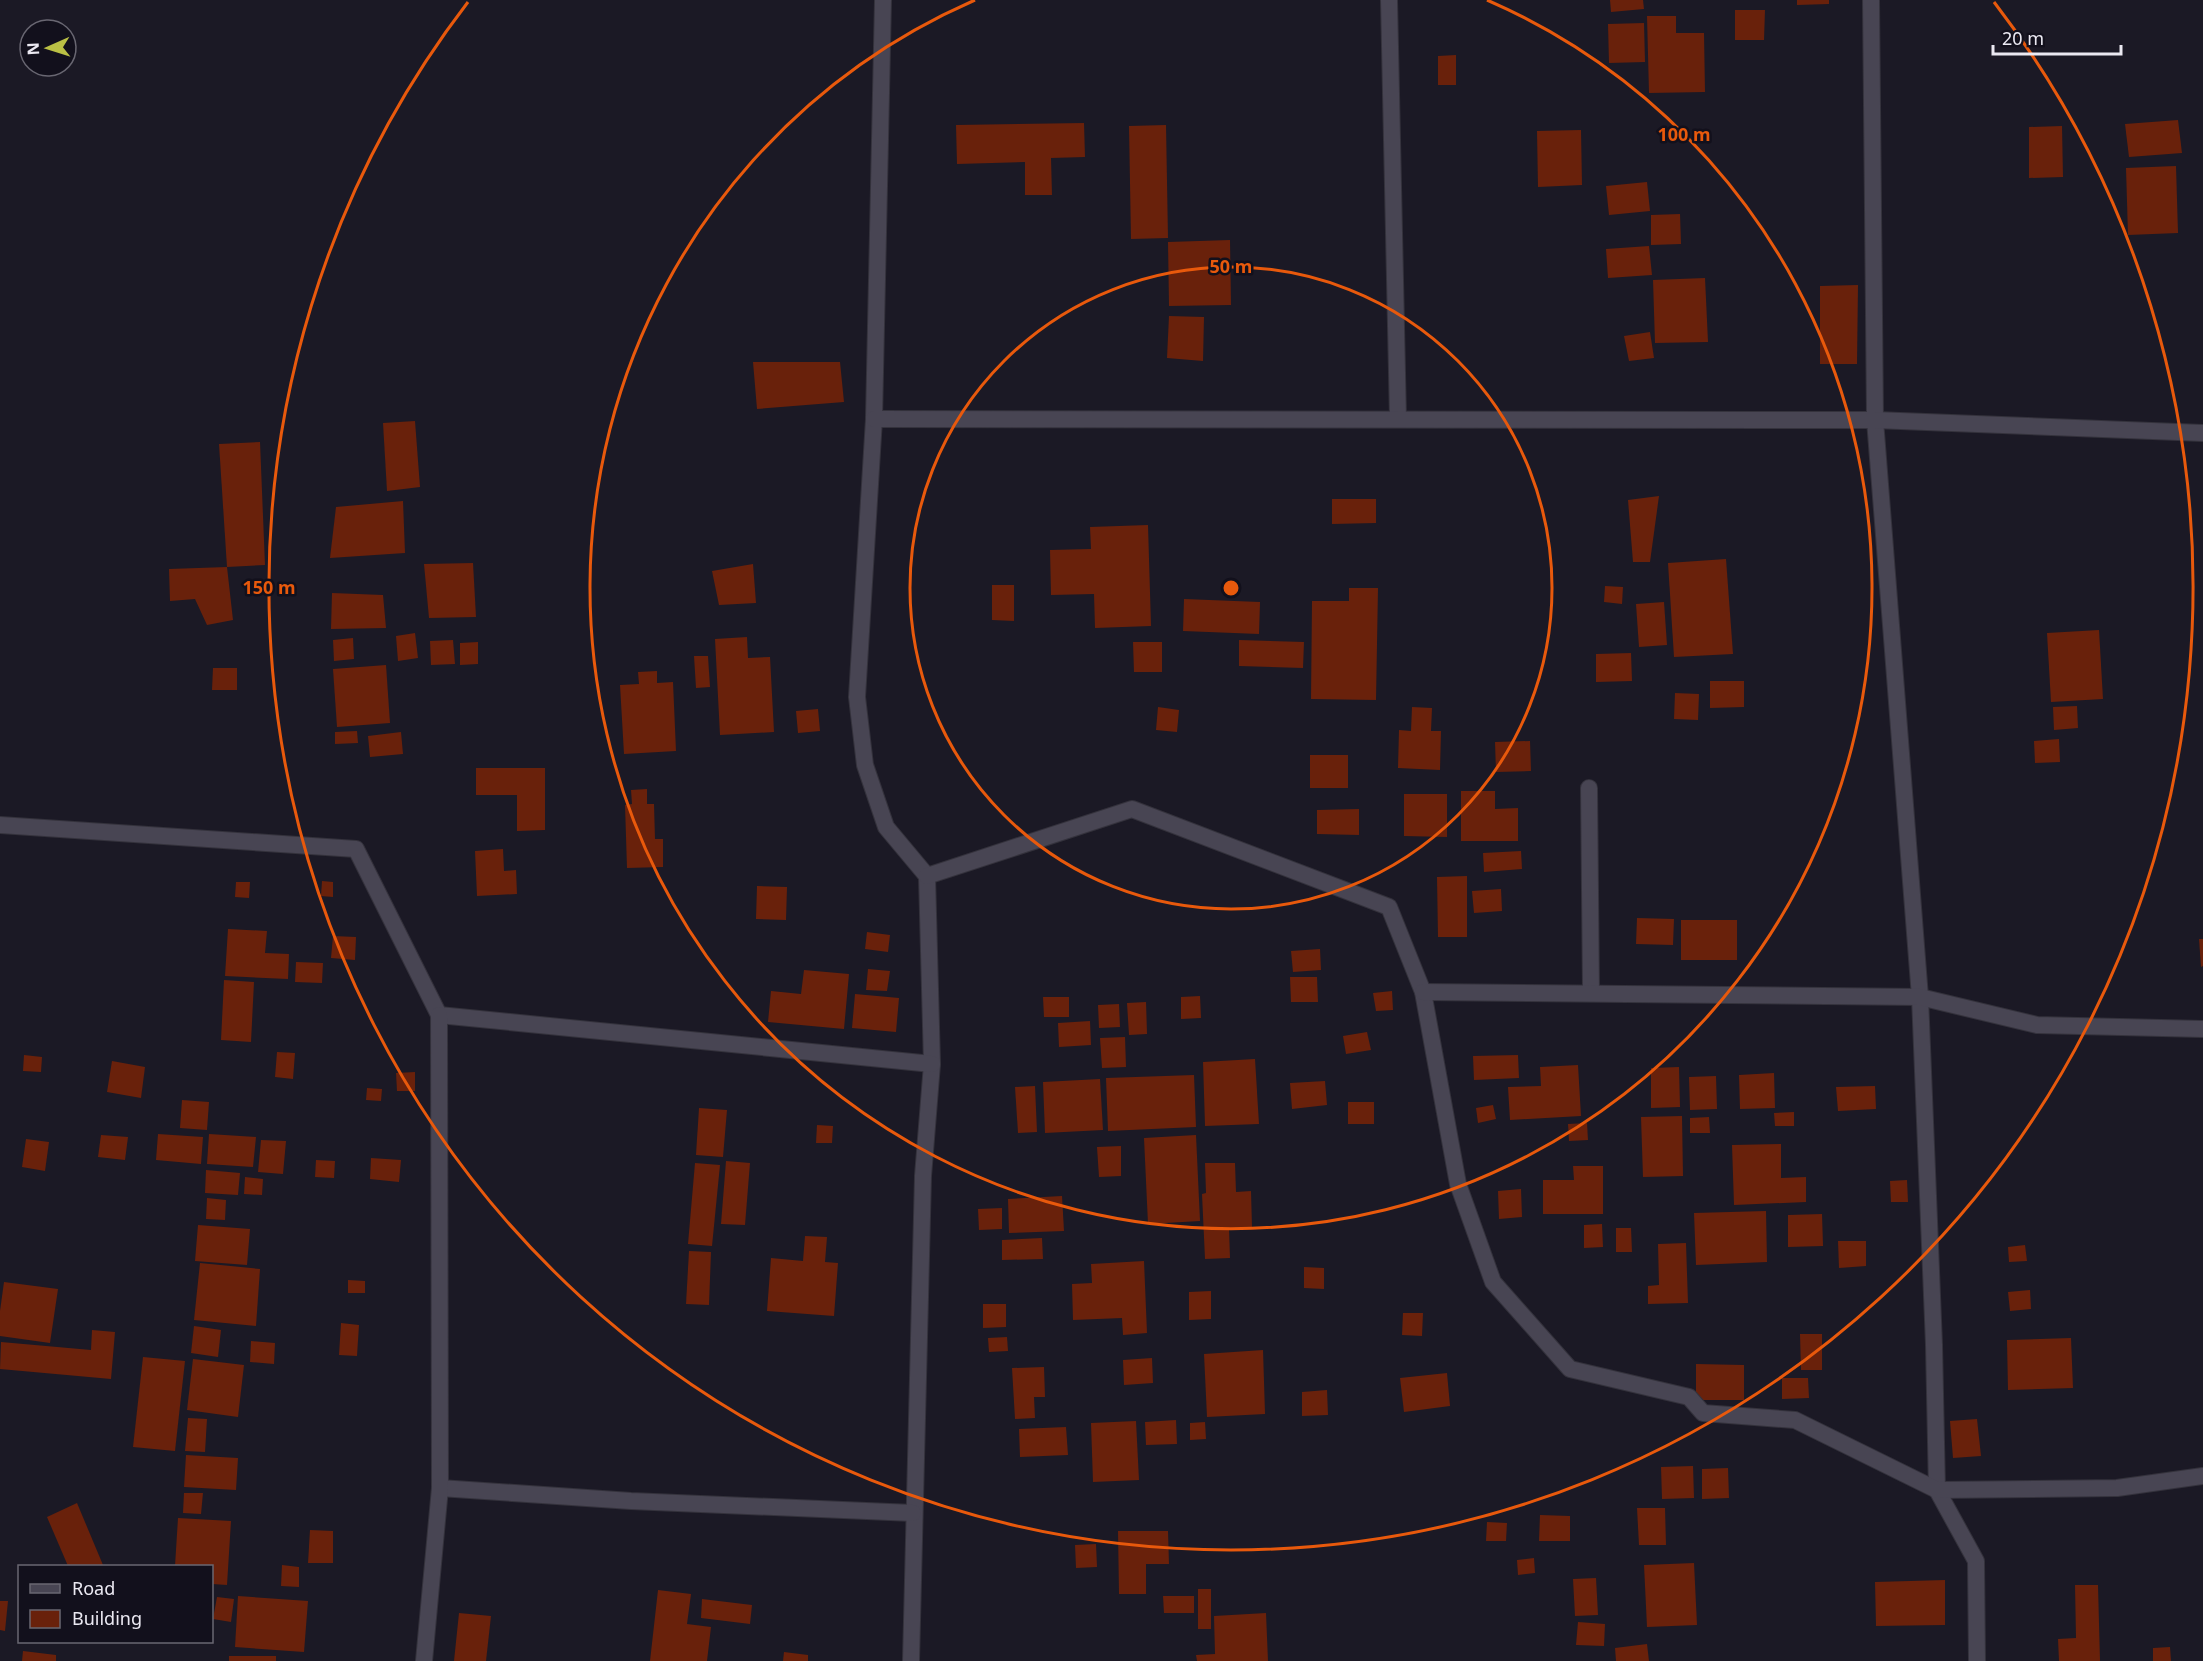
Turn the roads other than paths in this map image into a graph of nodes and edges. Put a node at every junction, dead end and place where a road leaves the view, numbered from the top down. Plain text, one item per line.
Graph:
1 (883, 0) edge
2 (1389, 0) edge
3 (1871, 0) edge
4 (874, 419) junction
5 (1398, 419) junction
6 (1875, 420) junction
7 (2203, 433) edge
8 (1589, 788) dead end
9 (0, 825) edge
10 (927, 876) junction
11 (1423, 992) junction
12 (1591, 993) junction
13 (1920, 997) junction
14 (439, 1015) junction
15 (2203, 1029) edge
16 (932, 1065) junction
17 (2203, 1476) edge
18 (440, 1488) junction
19 (1937, 1490) junction
20 (913, 1513) junction
21 (424, 1661) edge
22 (911, 1661) edge
23 (1977, 1661) edge

1 - 4 street
2 - 5 street
3 - 6 street
4 - 5 street
4 - 10 street
5 - 6 street
6 - 7 street
6 - 13 street
8 - 12 street
9 - 14 street
10 - 11 street
10 - 16 street
11 - 12 street
11 - 19 street
12 - 13 street
13 - 15 street
13 - 19 street
14 - 16 street
14 - 18 street
16 - 20 street
17 - 19 street
18 - 20 street
18 - 21 street
19 - 23 street
20 - 22 street

